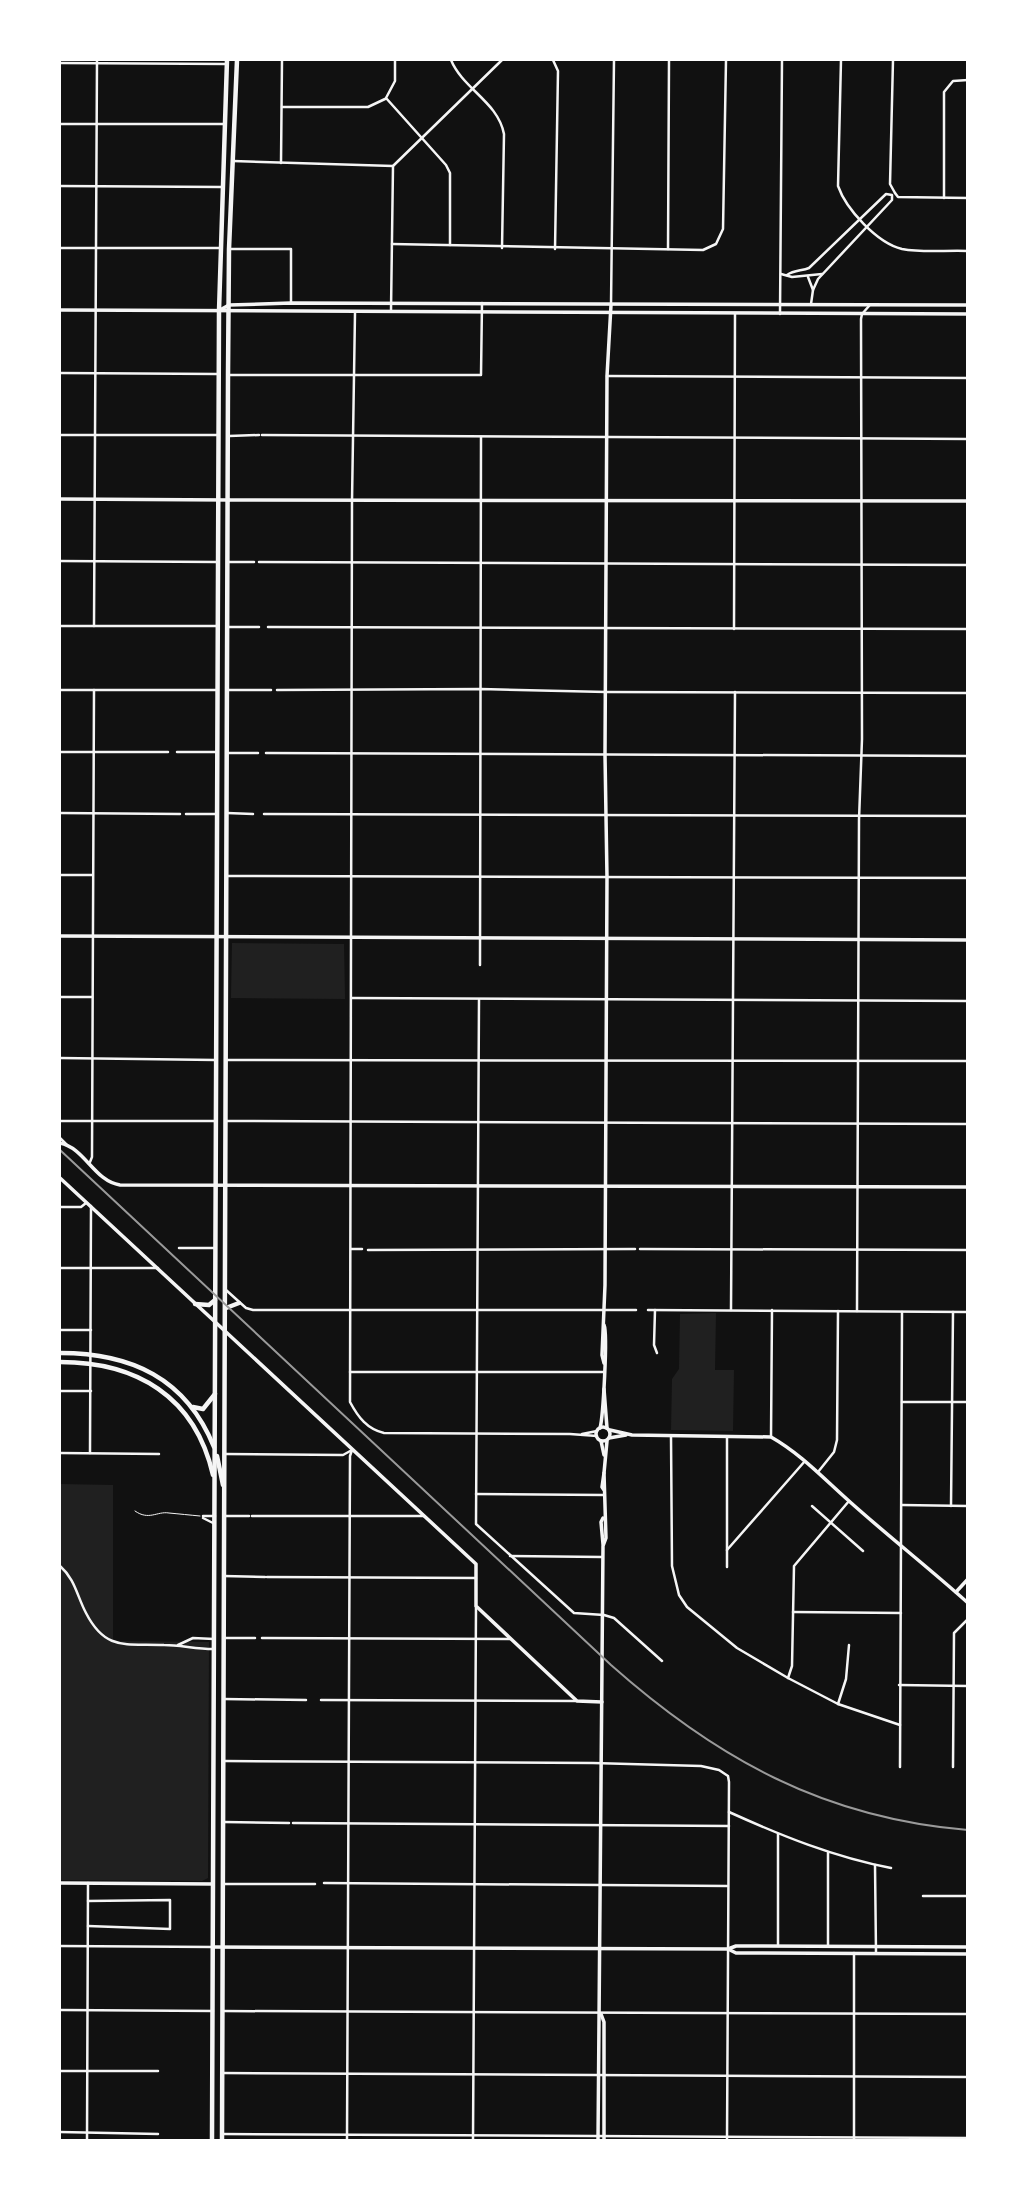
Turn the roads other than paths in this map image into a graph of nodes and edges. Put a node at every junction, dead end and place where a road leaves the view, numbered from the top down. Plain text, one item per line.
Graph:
1 (237, 60) edge
2 (282, 60) edge
3 (395, 60) edge
4 (450, 60) edge
5 (502, 60) edge
6 (554, 60) edge
7 (614, 60) edge
8 (670, 60) edge
9 (726, 60) edge
10 (782, 60) edge
11 (841, 60) edge
12 (893, 60) edge
13 (97, 61) edge
14 (175, 61) edge
15 (60, 62) edge
16 (227, 62) edge
17 (968, 80) edge
18 (473, 88) junction
19 (386, 99) junction
20 (282, 107) junction
21 (60, 124) edge
22 (224, 124) junction
23 (96, 125) junction
24 (423, 138) junction
25 (223, 147) junction
26 (233, 162) junction
27 (281, 163) junction
28 (393, 166) junction
29 (60, 186) edge
30 (96, 186) junction
31 (221, 187) junction
32 (893, 194) junction
33 (944, 198) junction
34 (968, 198) edge
35 (861, 220) junction
36 (867, 228) junction
37 (392, 244) junction
38 (450, 245) junction
39 (96, 247) junction
40 (60, 248) edge
41 (219, 248) junction
42 (502, 248) junction
43 (612, 248) junction
44 (229, 249) junction
45 (555, 249) junction
46 (668, 249) junction
47 (968, 251) edge
48 (781, 274) junction
49 (822, 274) junction
50 (787, 275) junction
51 (806, 276) junction
52 (813, 290) junction
53 (291, 303) junction
54 (391, 303) junction
55 (482, 303) junction
56 (611, 304) junction
57 (780, 304) junction
58 (229, 305) junction
59 (811, 305) junction
60 (968, 305) edge
61 (870, 306) junction
62 (60, 310) edge
63 (95, 311) junction
64 (219, 311) junction
65 (229, 312) junction
66 (355, 313) junction
67 (391, 313) junction
68 (482, 313) junction
69 (609, 313) junction
70 (735, 314) junction
71 (780, 314) junction
72 (862, 314) junction
73 (968, 314) edge
74 (60, 373) edge
75 (95, 373) junction
76 (219, 374) junction
77 (228, 375) junction
78 (355, 375) junction
79 (607, 376) junction
80 (862, 376) junction
81 (733, 377) junction
82 (968, 378) edge
83 (60, 435) edge
84 (95, 435) junction
85 (219, 435) junction
86 (229, 436) junction
87 (355, 437) junction
88 (481, 437) junction
89 (607, 438) junction
90 (735, 438) junction
91 (861, 438) junction
92 (968, 439) edge
93 (60, 499) edge
94 (95, 499) junction
95 (219, 500) junction
96 (229, 500) junction
97 (480, 500) junction
98 (607, 500) junction
99 (352, 501) junction
100 (735, 501) junction
101 (862, 501) junction
102 (968, 501) edge
103 (60, 561) edge
104 (94, 561) junction
105 (218, 562) junction
106 (228, 562) junction
107 (254, 562) dead end
108 (259, 562) dead end
109 (352, 563) junction
110 (481, 564) junction
111 (606, 564) junction
112 (734, 564) junction
113 (861, 565) junction
114 (968, 565) edge
115 (60, 626) edge
116 (94, 626) junction
117 (217, 626) junction
118 (228, 627) junction
119 (260, 627) dead end
120 (268, 627) dead end
121 (352, 628) junction
122 (861, 628) junction
123 (481, 629) junction
124 (734, 629) junction
125 (968, 629) edge
126 (606, 630) junction
127 (228, 639) junction
128 (481, 689) junction
129 (60, 690) edge
130 (94, 690) junction
131 (217, 690) junction
132 (271, 690) dead end
133 (277, 690) dead end
134 (228, 691) junction
135 (353, 691) junction
136 (606, 692) junction
137 (734, 692) junction
138 (862, 693) junction
139 (968, 693) edge
140 (60, 752) edge
141 (93, 752) junction
142 (169, 752) dead end
143 (177, 752) dead end
144 (217, 752) junction
145 (227, 753) junction
146 (258, 753) dead end
147 (266, 753) dead end
148 (352, 753) junction
149 (480, 754) junction
150 (734, 754) junction
151 (605, 755) junction
152 (861, 755) junction
153 (968, 756) edge
154 (216, 797) junction
155 (60, 813) edge
156 (227, 813) junction
157 (93, 814) junction
158 (180, 814) dead end
159 (186, 814) dead end
160 (216, 814) junction
161 (253, 814) dead end
162 (264, 814) dead end
163 (352, 814) junction
164 (480, 815) junction
165 (607, 816) junction
166 (733, 816) junction
167 (860, 816) junction
168 (968, 816) edge
169 (60, 875) edge
170 (93, 875) junction
171 (227, 876) junction
172 (352, 876) junction
173 (480, 877) junction
174 (607, 877) junction
175 (860, 877) junction
176 (733, 878) junction
177 (968, 878) edge
178 (60, 936) edge
179 (93, 936) junction
180 (217, 937) junction
181 (226, 937) junction
182 (480, 937) junction
183 (352, 938) junction
184 (607, 938) junction
185 (732, 939) junction
186 (859, 939) junction
187 (968, 940) edge
188 (480, 965) dead end
189 (60, 997) edge
190 (92, 997) junction
191 (352, 998) junction
192 (479, 1000) junction
193 (606, 1000) junction
194 (732, 1000) junction
195 (968, 1001) edge
196 (859, 1002) junction
197 (216, 1045) junction
198 (60, 1058) edge
199 (91, 1058) junction
200 (215, 1060) junction
201 (226, 1060) junction
202 (352, 1060) junction
203 (479, 1061) junction
204 (606, 1061) junction
205 (968, 1061) edge
206 (732, 1062) junction
207 (858, 1062) junction
208 (226, 1073) junction
209 (60, 1121) edge
210 (92, 1121) junction
211 (215, 1121) junction
212 (226, 1121) junction
213 (351, 1122) junction
214 (479, 1122) junction
215 (605, 1123) junction
216 (732, 1123) junction
217 (859, 1124) junction
218 (968, 1124) edge
219 (60, 1138) edge
220 (60, 1143) edge
221 (67, 1145) junction
222 (89, 1164) junction
223 (60, 1178) edge
224 (478, 1185) junction
225 (605, 1185) junction
226 (216, 1186) junction
227 (225, 1186) junction
228 (351, 1186) junction
229 (731, 1187) junction
230 (858, 1187) junction
231 (968, 1187) edge
232 (87, 1202) junction
233 (91, 1206) junction
234 (60, 1207) edge
235 (179, 1248) dead end
236 (216, 1248) junction
237 (351, 1249) junction
238 (605, 1249) junction
239 (635, 1249) dead end
240 (640, 1249) dead end
241 (362, 1250) dead end
242 (368, 1250) dead end
243 (731, 1250) junction
244 (478, 1251) junction
245 (858, 1251) junction
246 (968, 1251) edge
247 (60, 1268) edge
248 (158, 1268) junction
249 (91, 1269) junction
250 (216, 1275) junction
251 (226, 1290) junction
252 (216, 1300) junction
253 (240, 1303) junction
254 (195, 1304) junction
255 (226, 1309) junction
256 (350, 1310) junction
257 (478, 1310) junction
258 (604, 1310) junction
259 (636, 1310) dead end
260 (648, 1310) dead end
261 (655, 1310) junction
262 (731, 1310) junction
263 (772, 1310) junction
264 (838, 1311) junction
265 (857, 1311) junction
266 (902, 1312) junction
267 (953, 1312) junction
268 (968, 1312) edge
269 (216, 1323) junction
270 (60, 1330) edge
271 (91, 1330) junction
272 (226, 1331) junction
273 (60, 1353) edge
274 (657, 1353) dead end
275 (91, 1354) junction
276 (60, 1362) edge
277 (91, 1363) junction
278 (350, 1372) junction
279 (604, 1372) junction
280 (477, 1373) junction
281 (604, 1389) junction
282 (60, 1391) edge
283 (91, 1391) junction
284 (216, 1393) junction
285 (952, 1401) junction
286 (902, 1402) junction
287 (968, 1402) edge
288 (190, 1405) junction
289 (608, 1429) junction
290 (598, 1432) junction
291 (477, 1433) junction
292 (626, 1435) junction
293 (671, 1436) junction
294 (727, 1437) junction
295 (771, 1437) junction
296 (609, 1439) junction
297 (601, 1441) junction
298 (215, 1450) junction
299 (352, 1450) junction
300 (60, 1453) edge
301 (90, 1453) junction
302 (159, 1454) dead end
303 (226, 1454) junction
304 (604, 1455) junction
305 (805, 1461) junction
306 (818, 1472) junction
307 (215, 1486) junction
308 (604, 1493) junction
309 (476, 1494) junction
310 (225, 1496) junction
311 (849, 1501) junction
312 (902, 1504) junction
313 (812, 1506) dead end
314 (951, 1506) junction
315 (968, 1506) edge
316 (135, 1511) dead end
317 (215, 1516) junction
318 (225, 1516) junction
319 (350, 1516) junction
320 (203, 1517) junction
321 (424, 1517) junction
322 (832, 1523) junction
323 (215, 1524) junction
324 (902, 1545) junction
325 (727, 1550) junction
326 (863, 1550) dead end
327 (510, 1556) junction
328 (603, 1557) junction
329 (60, 1566) edge
330 (727, 1567) dead end
331 (225, 1576) junction
332 (214, 1577) junction
333 (349, 1577) junction
334 (476, 1578) junction
335 (968, 1579) edge
336 (225, 1591) junction
337 (956, 1592) junction
338 (968, 1602) edge
339 (476, 1606) junction
340 (793, 1612) junction
341 (901, 1614) junction
342 (604, 1615) junction
343 (968, 1619) edge
344 (224, 1638) junction
345 (256, 1638) dead end
346 (262, 1638) dead end
347 (214, 1639) junction
348 (349, 1639) junction
349 (476, 1639) junction
350 (511, 1639) junction
351 (178, 1645) junction
352 (849, 1645) dead end
353 (214, 1649) junction
354 (224, 1654) junction
355 (662, 1661) dead end
356 (788, 1678) junction
357 (899, 1685) junction
358 (954, 1686) junction
359 (968, 1686) edge
360 (224, 1699) junction
361 (306, 1700) dead end
362 (321, 1700) dead end
363 (349, 1700) junction
364 (475, 1701) junction
365 (577, 1701) junction
366 (602, 1702) junction
367 (838, 1704) junction
368 (900, 1725) junction
369 (214, 1745) junction
370 (224, 1761) junction
371 (348, 1762) junction
372 (475, 1762) junction
373 (602, 1764) junction
374 (953, 1766) dead end
375 (900, 1767) dead end
376 (729, 1812) junction
377 (223, 1822) junction
378 (348, 1823) junction
379 (475, 1824) junction
380 (602, 1824) junction
381 (729, 1826) junction
382 (778, 1835) junction
383 (828, 1853) junction
384 (875, 1865) junction
385 (891, 1868) dead end
386 (60, 1883) edge
387 (88, 1883) junction
388 (324, 1883) dead end
389 (213, 1884) junction
390 (223, 1884) junction
391 (315, 1884) dead end
392 (348, 1885) junction
393 (474, 1885) junction
394 (601, 1886) junction
395 (728, 1886) junction
396 (923, 1896) dead end
397 (968, 1896) edge
398 (88, 1901) junction
399 (89, 1926) junction
400 (60, 1946) edge
401 (778, 1946) junction
402 (828, 1946) junction
403 (89, 1947) junction
404 (213, 1947) junction
405 (223, 1947) junction
406 (474, 1947) junction
407 (876, 1947) junction
408 (968, 1947) edge
409 (348, 1948) junction
410 (601, 1948) junction
411 (727, 1949) junction
412 (854, 1953) junction
413 (876, 1954) junction
414 (968, 1954) edge
415 (60, 2010) edge
416 (87, 2010) junction
417 (213, 2011) junction
418 (223, 2011) junction
419 (348, 2011) junction
420 (474, 2012) junction
421 (601, 2012) junction
422 (727, 2013) junction
423 (854, 2014) junction
424 (968, 2014) edge
425 (60, 2071) edge
426 (87, 2071) junction
427 (158, 2071) dead end
428 (212, 2072) junction
429 (347, 2072) junction
430 (222, 2073) junction
431 (474, 2074) junction
432 (602, 2074) junction
433 (727, 2075) junction
434 (854, 2075) junction
435 (968, 2077) edge
436 (222, 2083) junction
437 (60, 2132) edge
438 (87, 2132) junction
439 (158, 2134) dead end
440 (222, 2134) junction
441 (347, 2134) junction
442 (473, 2134) junction
443 (601, 2138) edge
444 (727, 2138) edge
445 (854, 2138) edge
446 (968, 2138) edge
447 (87, 2140) edge
448 (212, 2140) edge
449 (222, 2140) edge
450 (347, 2140) edge
451 (473, 2140) edge

1 - 26 main road
2 - 20 street
3 - 19 street
4 - 18 street
5 - 18 street
6 - 45 street
7 - 43 street
8 - 46 street
9 - 46 street
10 - 48 street
11 - 35 street
12 - 32 street
13 - 14 street
13 - 15 street
13 - 23 street
14 - 16 street
16 - 22 main road
17 - 33 street
18 - 24 street
18 - 42 street
19 - 20 street
19 - 24 street
20 - 27 street
21 - 23 street
22 - 23 street
22 - 25 main road
23 - 30 street
24 - 28 street
24 - 38 street
25 - 26 main road
25 - 31 main road
26 - 27 street
26 - 44 main road
27 - 28 street
28 - 37 street
29 - 30 street
30 - 31 street
30 - 39 street
31 - 41 main road
32 - 33 street
32 - 35 street
32 - 36 street
33 - 34 street
35 - 36 street
35 - 50 street
36 - 47 street
36 - 49 street
37 - 38 street
37 - 54 street
38 - 42 street
39 - 40 street
39 - 41 street
39 - 63 street
41 - 64 main road
42 - 45 street
43 - 45 street
43 - 46 street
43 - 56 street
44 - 53 street
44 - 58 main road
48 - 50 street
48 - 57 street
49 - 51 street
49 - 52 street
50 - 51 street
51 - 52 street
52 - 59 street
53 - 54 street
53 - 58 street
54 - 55 street
54 - 67 street
55 - 56 street
55 - 68 street
56 - 57 street
56 - 69 street
57 - 59 street
57 - 71 street
58 - 64 street
58 - 65 main road
59 - 61 street
60 - 61 street
61 - 72 street
62 - 63 street
63 - 64 street
63 - 75 street
64 - 65 street
64 - 76 main road
65 - 66 street
65 - 77 main road
66 - 67 street
66 - 78 street
67 - 68 street
68 - 69 street
68 - 78 street
69 - 70 street
69 - 79 street
70 - 71 street
70 - 81 street
71 - 72 street
72 - 73 street
72 - 80 street
74 - 75 street
75 - 76 street
75 - 84 street
76 - 85 main road
77 - 78 street
77 - 86 main road
78 - 87 street
79 - 81 street
79 - 89 street
80 - 81 street
80 - 82 street
80 - 91 street
81 - 90 street
83 - 84 street
84 - 85 street
84 - 94 street
85 - 95 main road
86 - 87 street
86 - 96 main road
87 - 88 street
87 - 99 street
88 - 89 street
88 - 97 street
89 - 90 street
89 - 98 street
90 - 91 street
90 - 100 street
91 - 92 street
91 - 101 street
93 - 94 street
94 - 95 street
94 - 104 street
95 - 96 street
95 - 105 main road
96 - 99 street
96 - 106 main road
97 - 98 street
97 - 99 street
97 - 110 street
98 - 100 street
98 - 111 street
99 - 109 street
100 - 101 street
100 - 112 street
101 - 102 street
101 - 113 street
103 - 104 street
104 - 105 street
104 - 116 street
105 - 117 main road
106 - 107 street
106 - 118 main road
108 - 109 street
109 - 110 street
109 - 121 street
110 - 111 street
110 - 123 street
111 - 112 street
111 - 126 street
112 - 113 street
112 - 124 street
113 - 114 street
113 - 122 street
115 - 116 street
116 - 117 street
117 - 127 main road
117 - 131 main road
118 - 119 street
118 - 127 main road
120 - 121 street
121 - 123 street
121 - 135 street
122 - 124 street
122 - 125 street
122 - 138 street
123 - 126 street
123 - 128 street
124 - 126 street
126 - 136 street
127 - 134 main road
128 - 135 street
128 - 136 street
128 - 149 street
129 - 130 street
130 - 131 street
130 - 141 street
131 - 144 main road
132 - 134 street
133 - 135 street
134 - 145 main road
135 - 148 street
136 - 137 street
136 - 151 street
137 - 138 street
137 - 150 street
138 - 139 street
138 - 152 street
140 - 141 street
141 - 142 street
141 - 157 street
143 - 144 street
144 - 154 main road
145 - 146 street
145 - 156 main road
147 - 148 street
148 - 149 street
148 - 163 street
149 - 151 street
149 - 164 street
150 - 151 street
150 - 152 street
150 - 166 street
151 - 165 street
152 - 153 street
152 - 167 street
154 - 156 main road
154 - 160 main road
155 - 157 street
156 - 161 street
156 - 171 main road
157 - 158 street
157 - 170 street
159 - 160 street
160 - 180 main road
162 - 163 street
163 - 164 street
163 - 172 street
164 - 165 street
164 - 173 street
165 - 166 street
165 - 174 street
166 - 167 street
166 - 176 street
167 - 168 street
167 - 175 street
169 - 170 street
170 - 179 street
171 - 172 street
171 - 181 main road
172 - 173 street
172 - 183 street
173 - 174 street
173 - 182 street
174 - 176 street
174 - 184 street
175 - 176 street
175 - 177 street
175 - 186 street
176 - 185 street
178 - 179 street
179 - 180 street
179 - 190 street
180 - 181 street
180 - 197 main road
181 - 183 street
181 - 201 main road
182 - 183 street
182 - 184 street
182 - 188 street
183 - 191 street
184 - 185 street
184 - 193 street
185 - 186 street
185 - 194 street
186 - 187 street
186 - 196 street
189 - 190 street
190 - 199 street
191 - 192 street
191 - 202 street
192 - 193 street
192 - 203 street
193 - 194 street
193 - 204 street
194 - 196 street
194 - 206 street
195 - 196 street
196 - 207 street
197 - 200 main road
197 - 201 main road
198 - 199 street
199 - 200 street
199 - 210 street
200 - 208 main road
200 - 211 main road
201 - 202 street
201 - 208 main road
202 - 203 street
202 - 213 street
203 - 204 street
203 - 214 street
204 - 206 street
204 - 215 street
205 - 207 street
206 - 207 street
206 - 216 street
207 - 217 street
208 - 212 main road
209 - 210 street
210 - 211 street
210 - 222 street
211 - 226 main road
212 - 213 street
212 - 227 main road
213 - 214 street
213 - 228 street
214 - 215 street
214 - 224 street
215 - 216 street
215 - 225 street
216 - 217 street
216 - 229 street
217 - 218 street
217 - 230 street
219 - 221 street
220 - 221 street
221 - 222 street
222 - 226 street
223 - 232 street
224 - 225 street
224 - 228 street
224 - 244 street
225 - 229 street
225 - 238 street
226 - 227 street
226 - 236 main road
227 - 228 street
227 - 251 main road
228 - 237 street
229 - 230 street
229 - 243 street
230 - 231 street
230 - 245 street
232 - 233 street
232 - 234 street
233 - 248 street
233 - 249 street
235 - 236 street
236 - 250 main road
237 - 241 street
237 - 256 street
238 - 239 street
238 - 244 street
238 - 258 street
240 - 243 street
242 - 244 street
243 - 245 street
243 - 262 street
244 - 257 street
245 - 246 street
245 - 265 street
247 - 249 street
248 - 249 street
248 - 254 street
249 - 271 street
250 - 251 main road
250 - 252 main road
251 - 253 street
251 - 255 main road
252 - 254 main road
252 - 269 main road
253 - 255 main road
253 - 256 street
254 - 269 street
255 - 272 main road
256 - 257 street
256 - 278 street
257 - 258 street
257 - 280 street
258 - 259 street
258 - 279 street
260 - 261 street
261 - 262 street
261 - 274 street
262 - 263 street
263 - 264 street
263 - 295 street
264 - 265 street
264 - 306 street
265 - 266 street
266 - 267 street
266 - 286 street
267 - 268 street
267 - 285 street
269 - 272 street
269 - 284 main road
270 - 271 street
271 - 275 street
272 - 299 street
272 - 303 main road
273 - 275 main road
275 - 277 street
275 - 288 main road
276 - 277 main road
277 - 283 street
277 - 307 main road
278 - 280 street
278 - 291 street
279 - 280 street
279 - 281 street
280 - 291 street
281 - 289 street
281 - 290 street
282 - 283 street
283 - 301 street
284 - 288 main road
284 - 298 main road
285 - 286 street
285 - 287 street
285 - 314 street
286 - 312 street
288 - 298 main road
289 - 290 street
289 - 292 street
289 - 296 street
290 - 291 street
290 - 297 street
291 - 309 street
292 - 293 street
292 - 296 street
293 - 294 street
293 - 356 street
294 - 295 street
294 - 325 street
295 - 305 street
296 - 297 street
296 - 304 street
297 - 304 street
298 - 307 main road
298 - 310 main road
299 - 303 street
299 - 319 street
299 - 321 street
300 - 301 street
301 - 302 street
303 - 310 main road
304 - 308 street
305 - 306 street
305 - 325 street
306 - 311 street
307 - 317 main road
308 - 309 street
308 - 328 street
309 - 327 street
310 - 318 main road
311 - 322 street
311 - 324 street
312 - 314 street
312 - 324 street
313 - 322 street
314 - 315 street
316 - 320 lane
317 - 320 street
317 - 323 main road
318 - 319 street
318 - 331 main road
319 - 321 street
319 - 333 street
320 - 323 street
321 - 334 street
322 - 326 street
322 - 340 street
323 - 332 main road
324 - 337 street
324 - 341 street
325 - 330 street
327 - 328 street
327 - 342 street
328 - 342 street
329 - 351 street
331 - 333 street
331 - 336 main road
332 - 336 main road
332 - 347 main road
333 - 334 street
333 - 348 street
334 - 339 street
335 - 337 street
336 - 344 main road
337 - 338 street
339 - 349 street
339 - 350 street
340 - 341 street
340 - 356 street
341 - 357 street
342 - 355 street
342 - 366 street
343 - 358 street
344 - 345 street
344 - 354 main road
346 - 348 street
347 - 351 street
347 - 353 main road
347 - 354 main road
348 - 349 street
348 - 363 street
349 - 350 street
349 - 364 street
350 - 365 street
351 - 353 street
352 - 367 street
353 - 369 main road
354 - 360 main road
356 - 367 street
357 - 358 street
357 - 368 street
358 - 359 street
358 - 374 street
360 - 361 street
360 - 370 main road
362 - 363 street
363 - 364 street
363 - 371 street
364 - 365 street
364 - 372 street
365 - 366 street
366 - 373 street
367 - 368 street
368 - 375 street
369 - 370 main road
369 - 389 main road
370 - 371 street
370 - 377 main road
371 - 372 street
371 - 378 street
372 - 373 street
372 - 379 street
373 - 376 street
373 - 380 street
376 - 381 street
376 - 382 street
377 - 378 street
377 - 390 main road
378 - 379 street
378 - 392 street
379 - 380 street
379 - 393 street
380 - 381 street
380 - 394 street
381 - 395 street
382 - 383 street
382 - 401 street
383 - 384 street
383 - 402 street
384 - 385 street
384 - 407 street
386 - 387 street
387 - 389 street
387 - 398 street
388 - 392 street
389 - 404 main road
390 - 391 street
390 - 405 main road
392 - 393 street
392 - 409 street
393 - 394 street
393 - 406 street
394 - 395 street
394 - 410 street
395 - 411 street
396 - 397 street
398 - 399 street
398 - 399 street
399 - 403 street
400 - 403 street
401 - 402 street
401 - 411 street
402 - 407 street
403 - 404 street
403 - 416 street
404 - 405 street
404 - 417 main road
405 - 409 street
405 - 418 main road
406 - 409 street
406 - 410 street
406 - 420 street
407 - 408 street
407 - 413 street
409 - 419 street
410 - 411 street
410 - 421 street
411 - 412 street
411 - 422 street
412 - 413 street
412 - 423 street
413 - 414 street
415 - 416 street
416 - 417 street
416 - 426 street
417 - 428 main road
418 - 419 street
418 - 430 main road
419 - 420 street
419 - 429 street
420 - 421 street
420 - 431 street
421 - 422 street
421 - 432 street
422 - 423 street
422 - 433 street
423 - 424 street
423 - 434 street
425 - 426 street
426 - 427 street
426 - 438 street
428 - 436 main road
428 - 448 main road
429 - 430 street
429 - 431 street
429 - 441 street
430 - 436 main road
431 - 432 street
431 - 442 street
432 - 433 street
432 - 443 street
433 - 434 street
433 - 444 street
434 - 435 street
434 - 445 street
436 - 440 main road
437 - 438 street
438 - 439 street
438 - 447 street
440 - 441 street
440 - 449 main road
441 - 442 street
441 - 450 street
442 - 443 street
442 - 451 street
443 - 444 street
444 - 445 street
445 - 446 street

